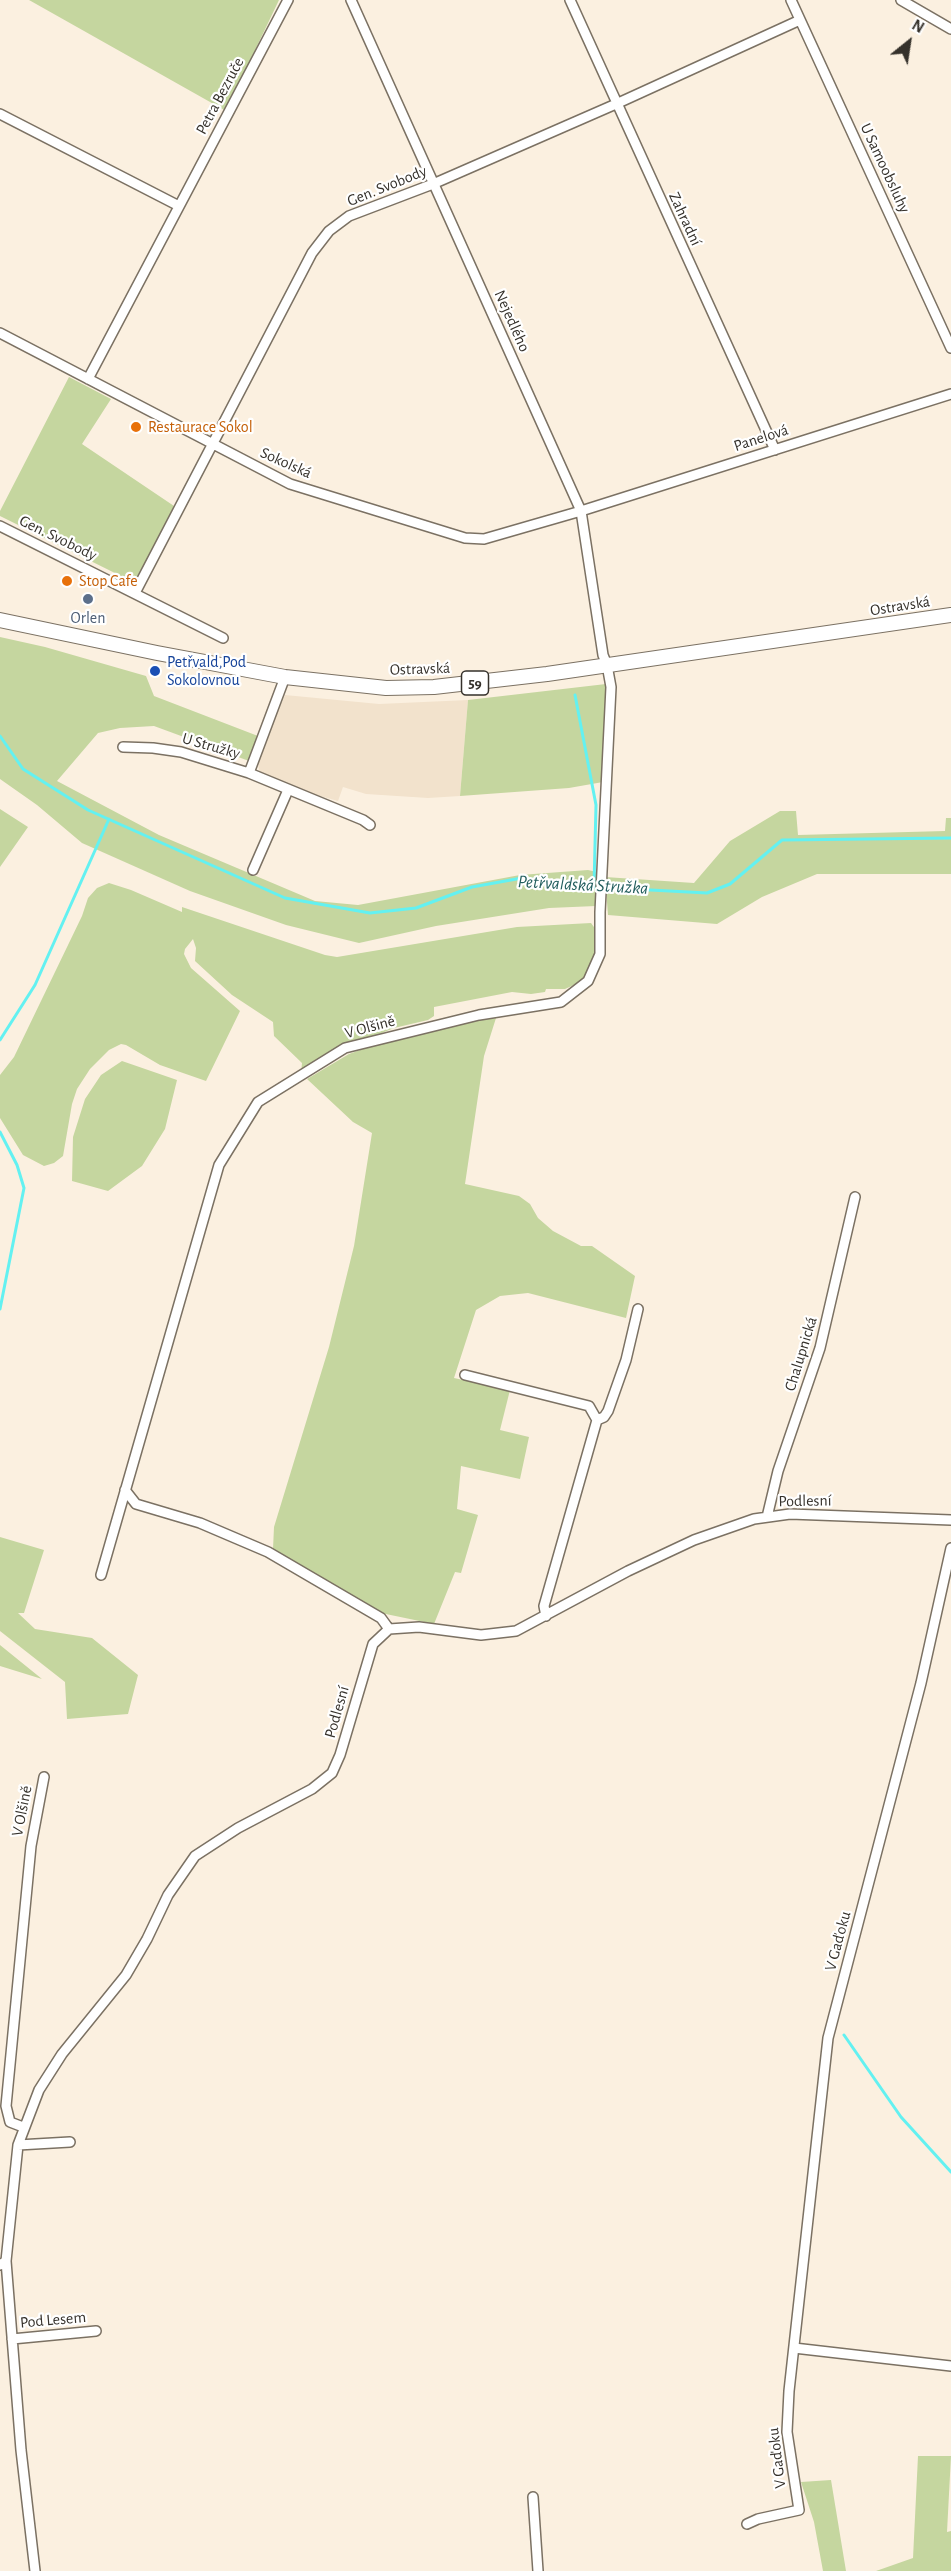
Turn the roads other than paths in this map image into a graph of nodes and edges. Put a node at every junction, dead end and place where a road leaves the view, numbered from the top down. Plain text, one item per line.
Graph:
1 (288, 0) edge
2 (351, 0) edge
3 (570, 0) edge
4 (791, 0) edge
5 (901, 0) edge
6 (800, 20) junction
7 (951, 29) edge
8 (616, 104) junction
9 (0, 114) edge
10 (433, 184) junction
11 (179, 206) junction
12 (0, 333) edge
13 (951, 348) edge
14 (88, 379) junction
15 (951, 394) edge
16 (213, 444) junction
17 (775, 450) junction
18 (581, 511) junction
19 (0, 526) edge
20 (135, 593) junction
21 (951, 615) edge
22 (0, 620) edge
23 (223, 638) dead end
24 (607, 665) junction
25 (285, 677) junction
26 (123, 747) dead end
27 (249, 773) junction
28 (288, 790) junction
29 (370, 825) dead end
30 (253, 870) dead end
31 (855, 1197) dead end
32 (638, 1309) dead end
33 (465, 1375) dead end
34 (597, 1420) junction
35 (125, 1490) junction
36 (767, 1517) junction
37 (951, 1520) edge
38 (951, 1548) edge
39 (101, 1575) dead end
40 (546, 1616) junction
41 (389, 1629) junction
42 (44, 1777) dead end
43 (23, 2127) junction
44 (70, 2142) dead end
45 (18, 2145) junction
46 (3, 2263) edge
47 (96, 2331) dead end
48 (12, 2339) junction
49 (794, 2348) junction
50 (951, 2366) edge
51 (533, 2497) dead end
52 (747, 2524) dead end
53 (35, 2571) edge
54 (538, 2571) edge

1 - 11 street, Petra Bezruče
2 - 10 street, Nejedlého
3 - 8 street, Zahradní
4 - 6 street, U Samoobsluhy
5 - 7 street
6 - 8 street, Gen. Svobody
6 - 13 street, U Samoobsluhy
8 - 10 street, Gen. Svobody
8 - 17 street, Zahradní
9 - 11 street
10 - 16 street, Gen. Svobody
10 - 18 street, Nejedlého
11 - 14 street, Petra Bezruče
12 - 14 street, Sokolská
14 - 16 street, Sokolská
15 - 17 street, Panelová
16 - 18 street, Sokolská
16 - 20 street, Gen. Svobody
17 - 18 street, Panelová
18 - 24 street, Nejedlého
19 - 20 street, Gen. Svobody
20 - 23 street, Gen. Svobody
21 - 24 main road, Ostravská / 59
22 - 25 main road, Ostravská / 59
24 - 25 main road, Ostravská / 59
24 - 35 street, V Olšině
25 - 27 street
26 - 27 street, U Stružky
27 - 28 street, U Stružky
28 - 29 street, U Stružky
28 - 30 street
31 - 36 street, Chalupnická
32 - 34 street
33 - 34 street
34 - 40 street
35 - 39 street, V Olšině
35 - 41 street
36 - 37 street, Podlesní
36 - 40 street, Podlesní
38 - 49 street, V Gaďoku
40 - 41 street, Podlesní
41 - 43 street, Podlesní
42 - 43 street, V Olšině
43 - 45 street, Podlesní
44 - 45 street
45 - 46 street, Podlesní
46 - 48 street, Pod Lesem
47 - 48 street, Pod Lesem
48 - 53 street, Pod Lesem
49 - 50 street
49 - 52 street, V Gaďoku
51 - 54 street

